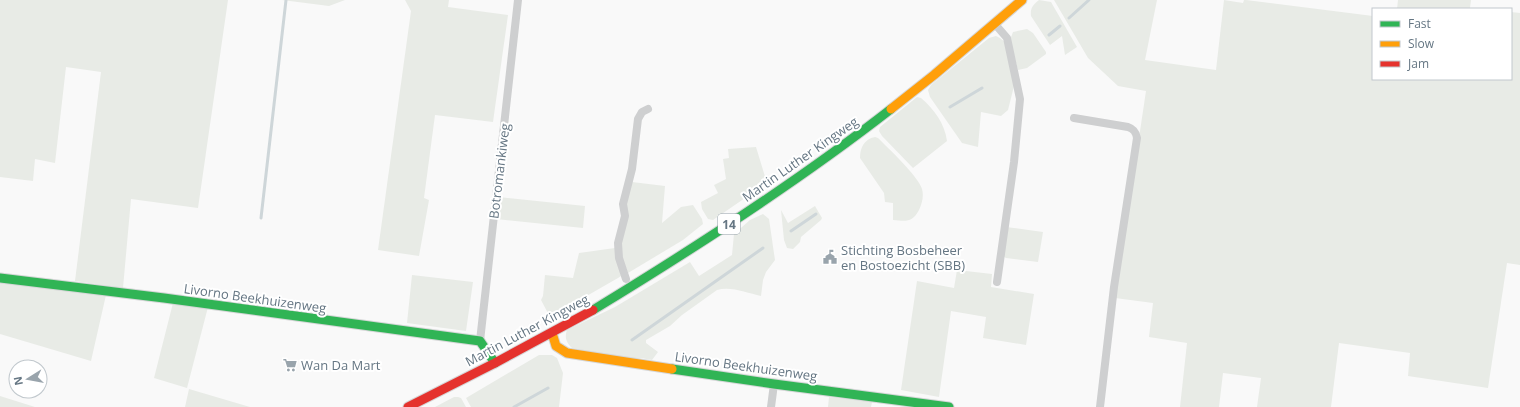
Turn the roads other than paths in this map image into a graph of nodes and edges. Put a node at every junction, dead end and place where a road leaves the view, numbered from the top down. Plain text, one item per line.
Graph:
1 (518, 0) edge
2 (1022, 0) edge
3 (1011, 4) edge
4 (994, 23) junction
5 (648, 109) dead end
6 (1074, 118) dead end
7 (0, 278) edge
8 (626, 279) dead end
9 (997, 282) dead end
10 (552, 333) junction
11 (480, 341) junction
12 (495, 363) junction
13 (774, 384) junction
14 (408, 407) edge
15 (771, 407) edge
16 (949, 407) edge
17 (1100, 407) edge

1 - 11 street, Botromankiweg
2 - 3 street, Martin Luther Kingweg / 14
3 - 4 street, Martin Luther Kingweg / 14
4 - 9 street
4 - 10 street, Martin Luther Kingweg / 14
5 - 8 street
6 - 17 street
7 - 11 street, Livorno Beekhuizenweg
10 - 12 street, Martin Luther Kingweg / 14
10 - 13 street, Livorno Beekhuizenweg
11 - 12 street
12 - 14 street, Martin Luther Kingweg / 14
13 - 15 street
13 - 16 street, Livorno Beekhuizenweg

